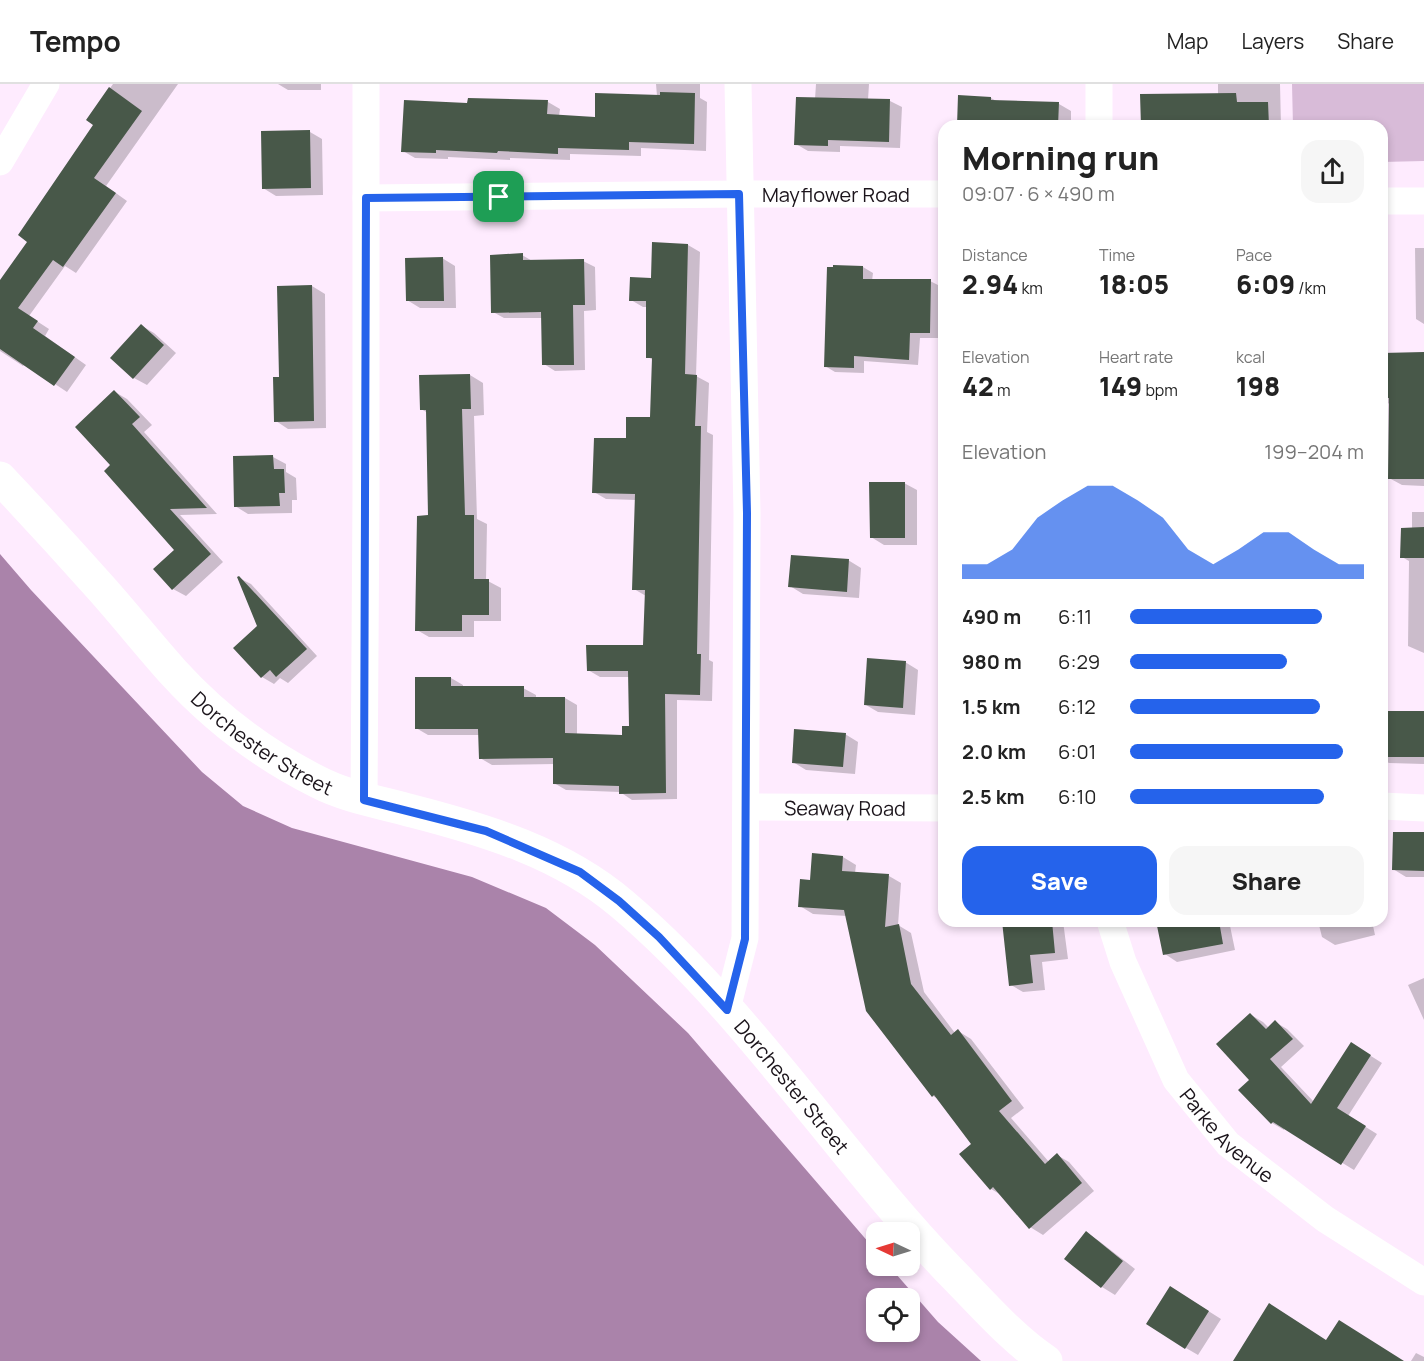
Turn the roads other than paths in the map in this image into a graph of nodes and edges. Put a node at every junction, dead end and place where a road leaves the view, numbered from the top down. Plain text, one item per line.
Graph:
1 (46, 84) edge
2 (366, 84) edge
3 (738, 84) edge
4 (1099, 84) edge
5 (1099, 120) edge
6 (0, 162) edge
7 (739, 194) junction
8 (938, 194) edge
9 (366, 198) junction
10 (1388, 201) edge
11 (1424, 201) edge
12 (0, 478) edge
13 (364, 800) junction
14 (1388, 806) edge
15 (746, 807) junction
16 (938, 808) edge
17 (1424, 808) edge
18 (1112, 927) edge
19 (727, 1010) junction
20 (1424, 1282) edge
21 (1046, 1361) edge

1 - 6 street
2 - 9 street
3 - 7 street
4 - 5 street
7 - 8 street, Mayflower Road
7 - 9 street, Mayflower Road
7 - 15 street
9 - 13 street
10 - 11 street
12 - 13 street, Dorchester Street
13 - 19 street, Dorchester Street
14 - 17 street
15 - 16 street, Seaway Road
15 - 19 street
18 - 20 street, Parke Avenue
19 - 21 street, Dorchester Street

